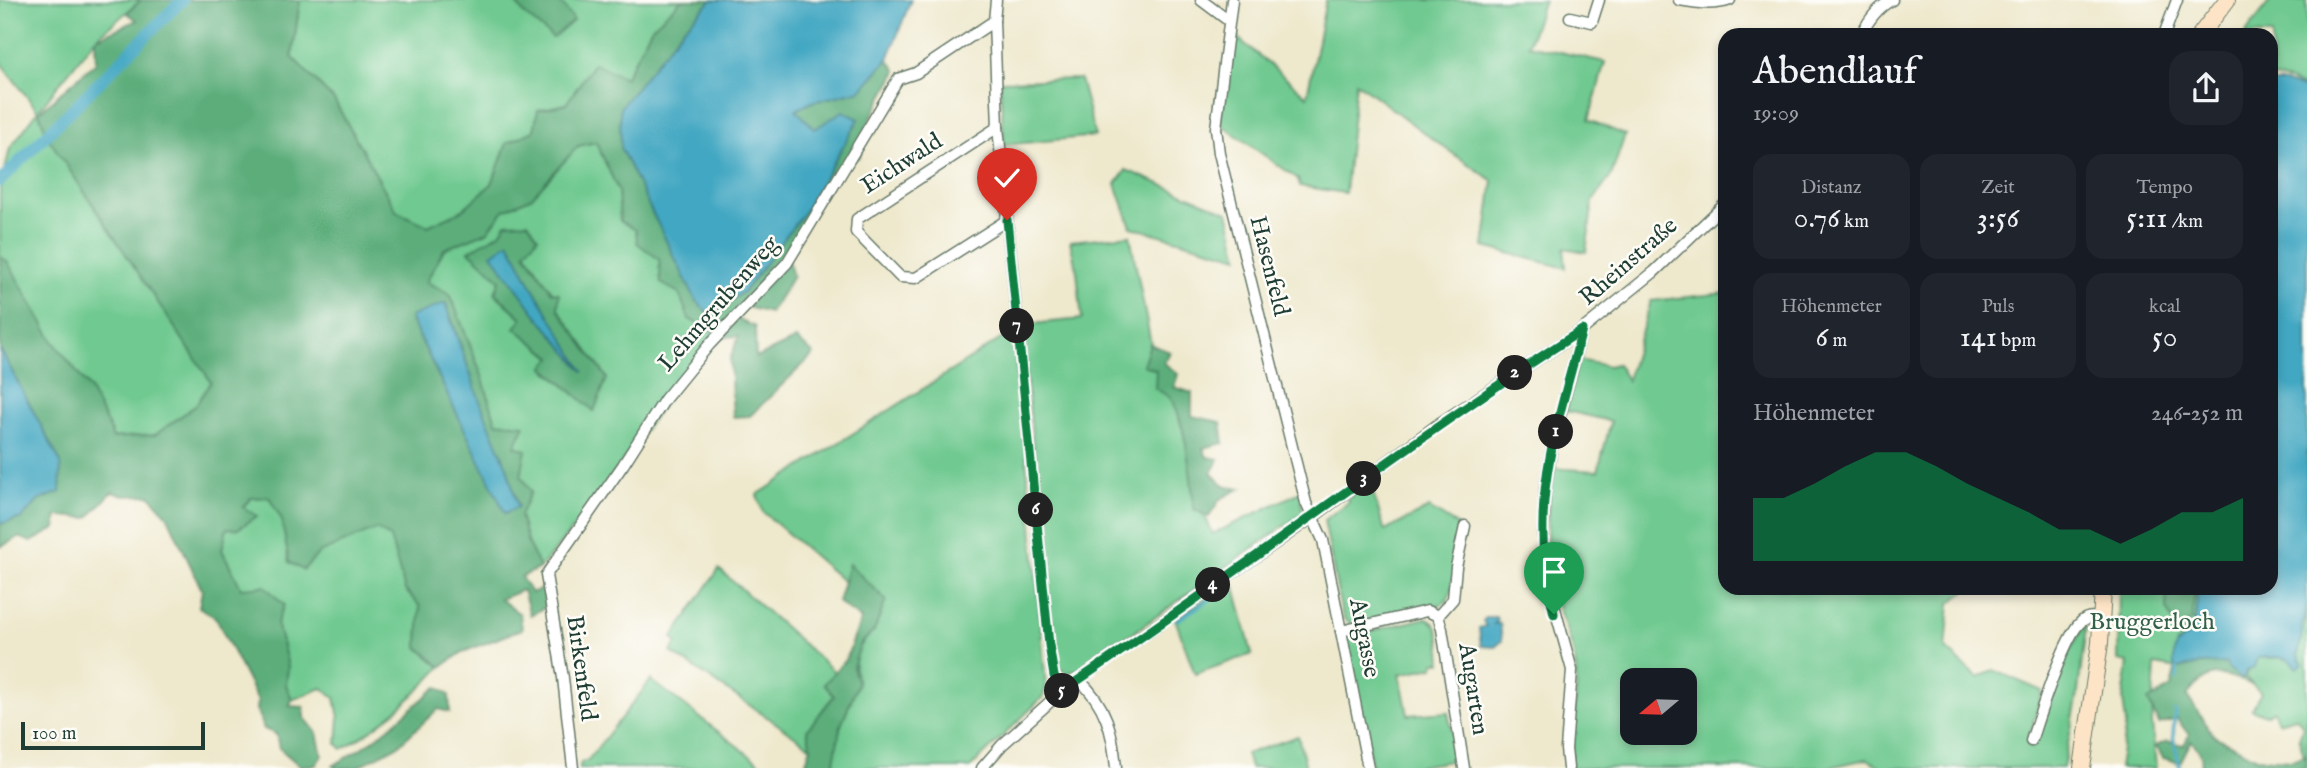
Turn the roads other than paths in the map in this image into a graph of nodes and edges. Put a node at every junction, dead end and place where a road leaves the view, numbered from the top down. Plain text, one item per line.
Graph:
1 (996, 0) edge
2 (1200, 0) edge
3 (1232, 0) edge
4 (1599, 0) edge
5 (1679, 0) edge
6 (1730, 0) edge
7 (1892, 0) edge
8 (2177, 0) edge
9 (2227, 0) edge
10 (1570, 17) dead end
11 (994, 20) junction
12 (1229, 21) junction
13 (1864, 28) edge
14 (2167, 28) edge
15 (2205, 28) edge
16 (998, 127) junction
17 (1718, 211) edge
18 (1007, 220) junction
19 (1582, 330) junction
20 (1313, 517) junction
21 (1465, 526) dead end
22 (546, 575) joint
23 (2103, 595) edge
24 (1438, 616) junction
25 (2102, 617) junction
26 (1341, 631) junction
27 (1079, 680) junction
28 (1062, 691) junction
29 (2031, 741) dead end
30 (573, 768) edge
31 (982, 768) edge
32 (1116, 768) edge
33 (1368, 768) edge
34 (1464, 768) edge
35 (1568, 768) edge
36 (2082, 768) edge

1 - 11 street
2 - 12 street
3 - 12 street, Hasenfeld
4 - 10 street
5 - 6 street
7 - 13 street
8 - 14 street
9 - 15 main road
11 - 16 street
11 - 22 street, Lehmgrubenweg
12 - 20 street, Hasenfeld
16 - 18 street
16 - 18 street, Eichwald
17 - 19 street, Rheinstraße
18 - 28 street
19 - 20 street, Rheinstraße
19 - 35 street
20 - 26 street, Augasse
20 - 27 street, Rheinstraße
21 - 24 street, Augarten
22 - 30 street, Birkenfeld
23 - 25 main road
24 - 26 street, Augarten
24 - 34 street, Augarten
25 - 29 street
25 - 36 main road
26 - 33 street, Augasse
27 - 28 street, Rheinstraße
27 - 32 street
28 - 31 street, Rheinstraße

